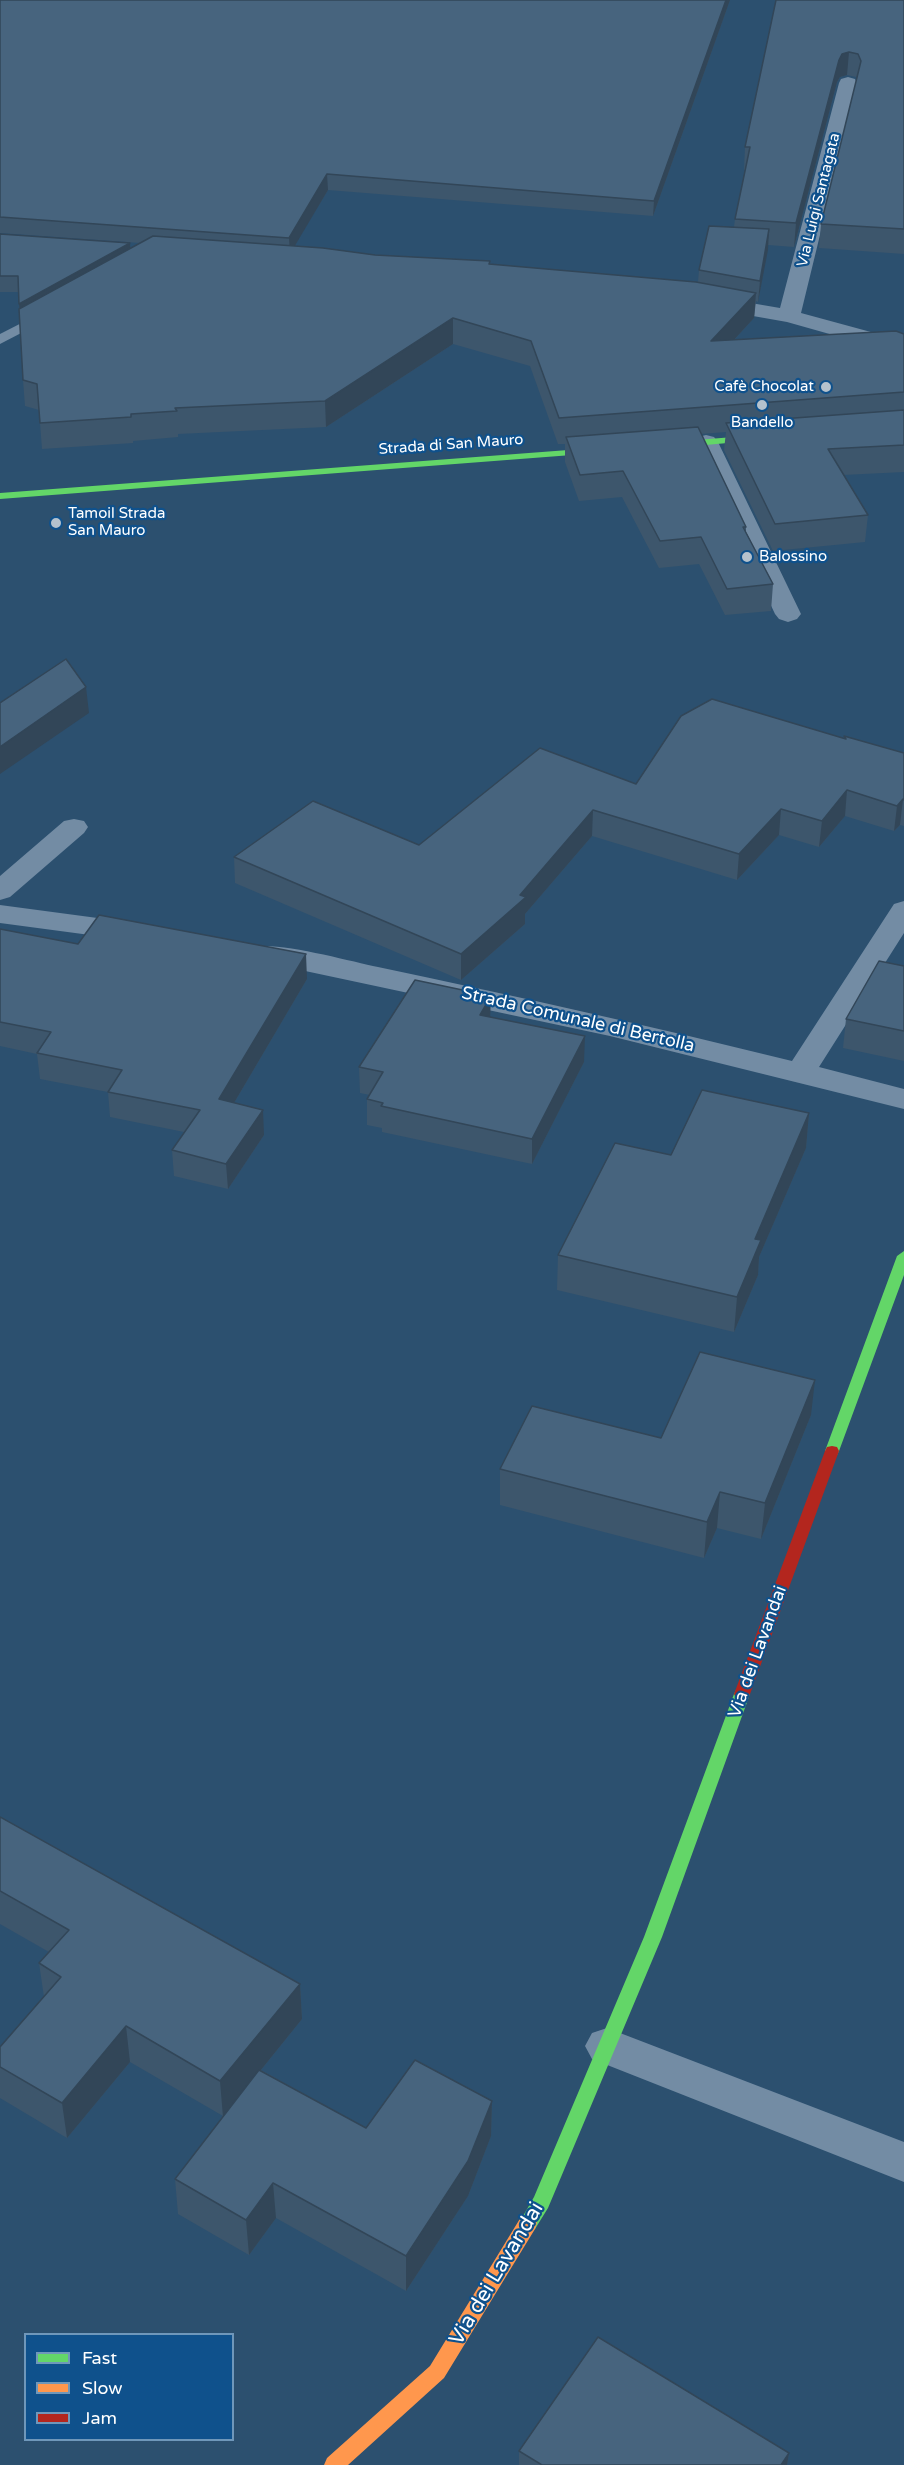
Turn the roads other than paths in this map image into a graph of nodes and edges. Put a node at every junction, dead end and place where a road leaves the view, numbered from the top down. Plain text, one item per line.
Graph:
1 (848, 83) dead end
2 (692, 298) edge
3 (62, 305) edge
4 (789, 316) junction
5 (0, 340) edge
6 (904, 348) edge
7 (789, 436) edge
8 (706, 442) junction
9 (648, 447) edge
10 (624, 448) edge
11 (0, 496) edge
12 (788, 614) dead end
13 (74, 827) dead end
14 (0, 891) edge
15 (904, 910) edge
16 (0, 914) edge
17 (166, 936) edge
18 (236, 949) edge
19 (801, 1071) junction
20 (904, 1099) edge
21 (904, 1256) edge
22 (607, 2046) junction
23 (904, 2162) edge
24 (334, 2465) edge

1 - 4 street, Via Luigi Santagata
2 - 4 street
3 - 5 lane
4 - 6 street
7 - 8 street
8 - 9 street
8 - 12 street
10 - 11 street, Strada di San Mauro
13 - 14 street
15 - 19 street
16 - 17 street
18 - 19 street, Strada Comunale di Bertolla
19 - 20 street, Strada Comunale di Bertolla
21 - 22 street, Via dei Lavandai
22 - 23 street
22 - 24 street, Via dei Lavandai

